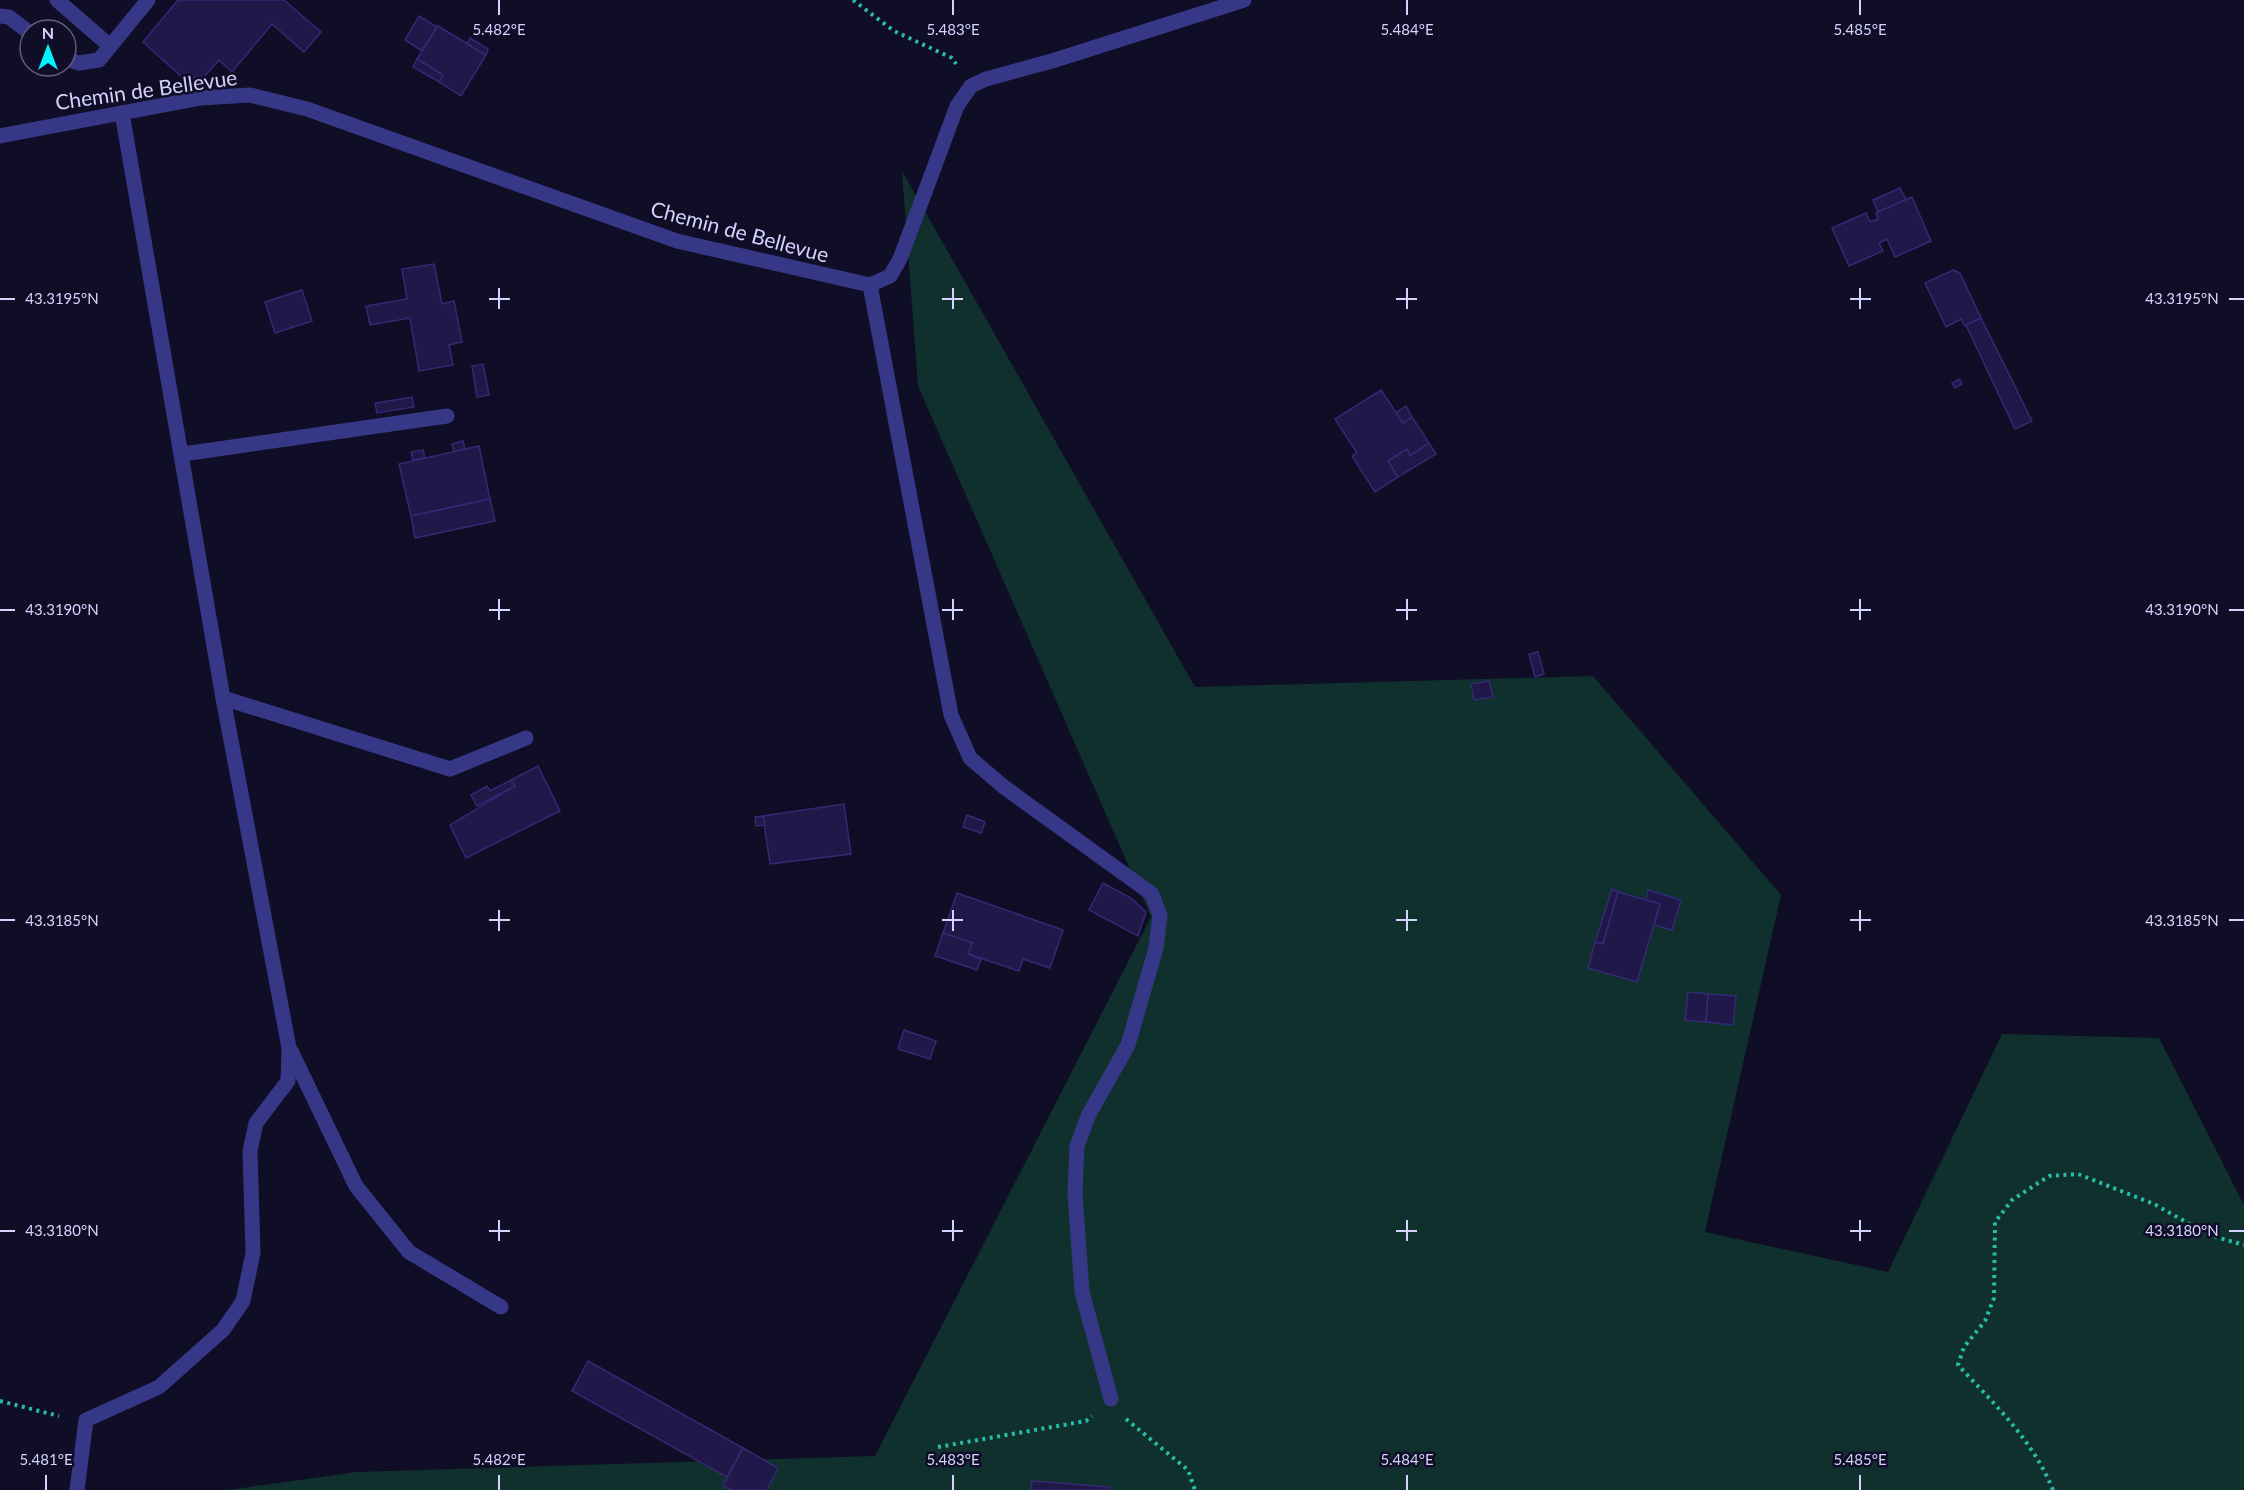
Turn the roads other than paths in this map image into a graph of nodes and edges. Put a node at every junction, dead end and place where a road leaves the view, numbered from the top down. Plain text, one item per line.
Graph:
1 (57, 0) edge
2 (148, 0) edge
3 (1244, 0) edge
4 (0, 16) edge
5 (18, 24) edge
6 (110, 46) junction
7 (78, 63) edge
8 (122, 112) junction
9 (0, 136) edge
10 (870, 285) junction
11 (447, 416) dead end
12 (183, 454) junction
13 (223, 698) junction
14 (526, 738) dead end
15 (289, 1048) junction
16 (501, 1307) dead end
17 (1111, 1399) road end
18 (77, 1490) edge

1 - 6 street
2 - 6 street
3 - 10 street
4 - 5 street
6 - 7 street
8 - 9 street, Chemin de Bellevue
8 - 10 street, Chemin de Bellevue
8 - 12 street
10 - 17 street
11 - 12 street
12 - 13 street
13 - 14 street
13 - 15 street
15 - 16 street
15 - 18 street

